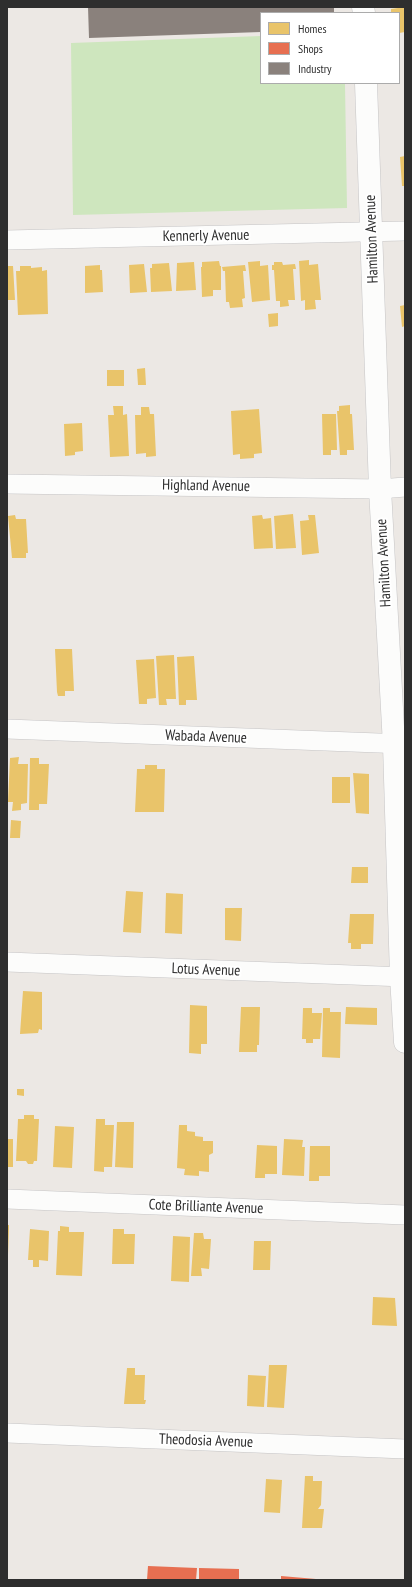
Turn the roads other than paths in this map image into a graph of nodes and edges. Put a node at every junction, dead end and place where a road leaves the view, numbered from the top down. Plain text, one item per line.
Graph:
1 (366, 84) edge
2 (405, 230) edge
3 (372, 232) junction
4 (7, 240) edge
5 (7, 484) edge
6 (405, 487) edge
7 (380, 489) junction
8 (7, 729) edge
9 (400, 744) edge
10 (7, 962) edge
11 (403, 977) edge
12 (405, 1042) edge
13 (7, 1199) edge
14 (405, 1215) edge
15 (7, 1433) edge
16 (405, 1449) edge

1 - 3 street, Hamilton Avenue
2 - 3 street, Kennerly Avenue
3 - 4 street, Kennerly Avenue
3 - 7 street, Hamilton Avenue
5 - 7 street, Highland Avenue
6 - 7 street, Highland Avenue
7 - 9 street, Hamilton Avenue
8 - 9 street, Wabada Avenue
9 - 11 street, Hamilton Avenue
10 - 11 street, Lotus Avenue
11 - 12 street, Hamilton Avenue
13 - 14 street, Cote Brilliante Avenue
15 - 16 street, Theodosia Avenue

